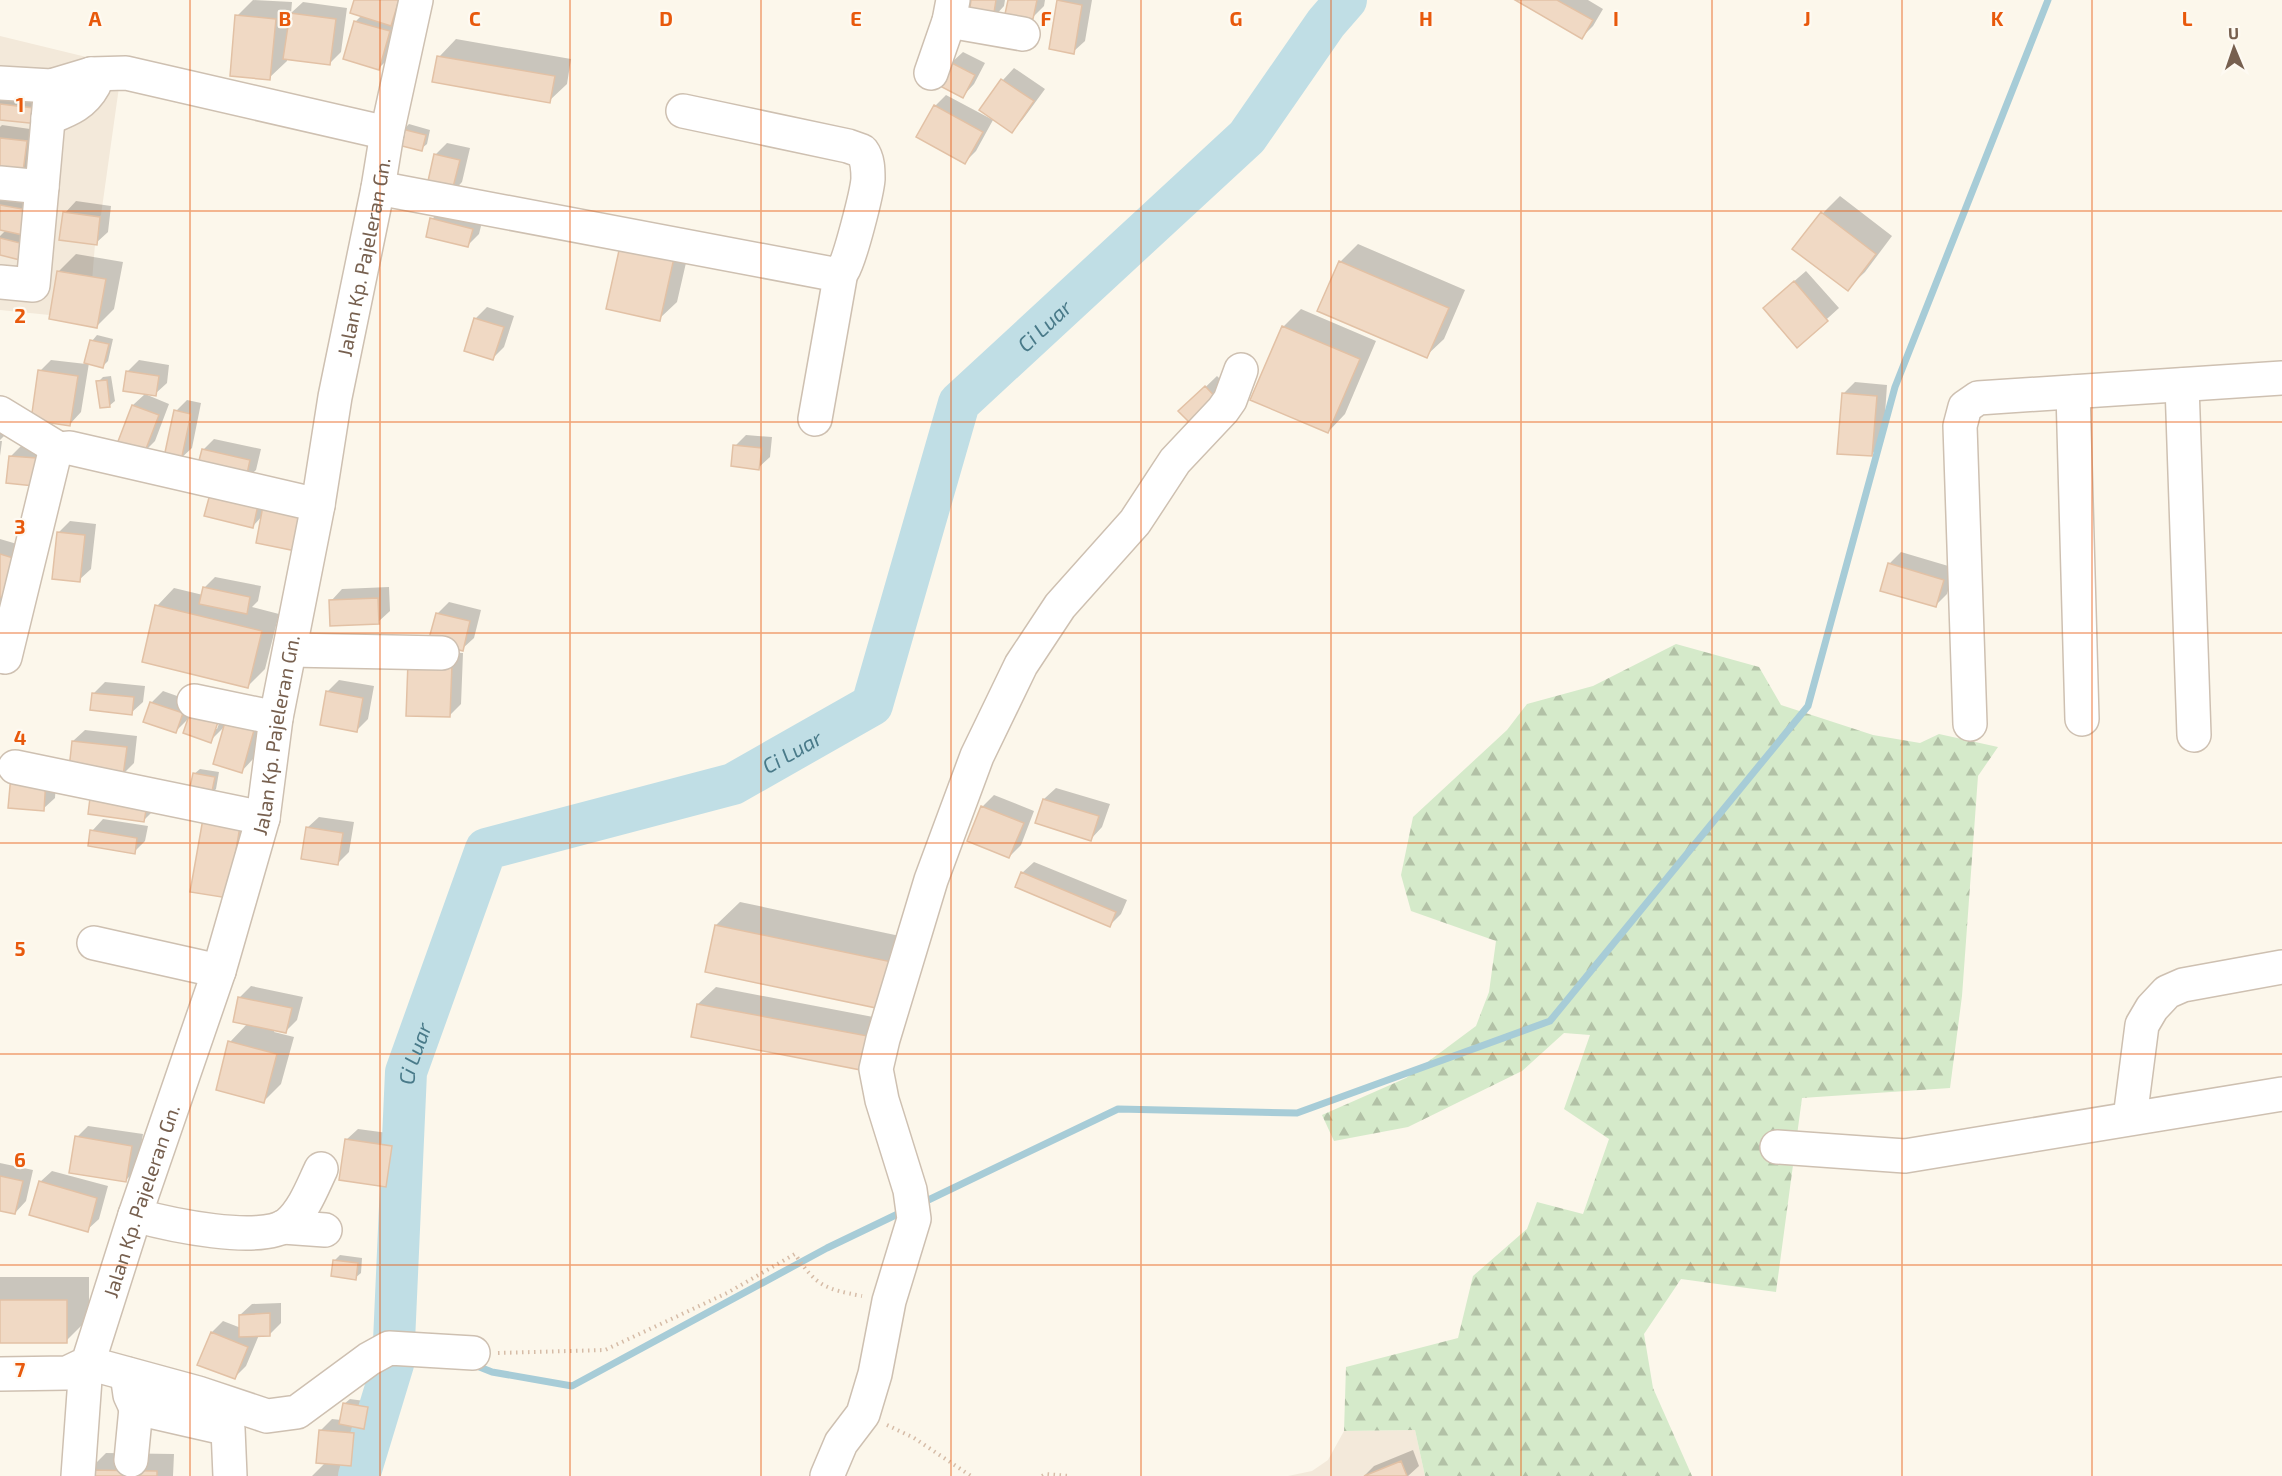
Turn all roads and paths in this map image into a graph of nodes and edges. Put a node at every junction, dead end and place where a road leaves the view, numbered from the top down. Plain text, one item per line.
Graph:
1 (416, 0) edge
2 (951, 10) edge
3 (1023, 34) dead end
4 (931, 73) dead end
5 (91, 74) junction
6 (0, 82) edge
7 (51, 86) junction
8 (683, 111) dead end
9 (48, 118) junction
10 (387, 133) junction
11 (0, 183) edge
12 (42, 187) junction
13 (378, 188) junction
14 (841, 272) junction
15 (0, 282) edge
16 (1241, 370) dead end
17 (2282, 378) edge
18 (2182, 385) junction
19 (2073, 392) junction
20 (0, 413) edge
21 (815, 419) dead end
22 (59, 448) junction
23 (318, 505) junction
24 (290, 650) junction
25 (442, 653) dead end
26 (5, 657) dead end
27 (194, 701) dead end
28 (276, 718) junction
29 (2082, 719) dead end
30 (1970, 724) dead end
31 (2194, 735) dead end
32 (15, 767) dead end
33 (263, 818) junction
34 (94, 943) dead end
35 (2282, 967) edge
36 (219, 971) junction
37 (2282, 1094) edge
38 (2130, 1118) junction
39 (1777, 1147) dead end
40 (321, 1169) dead end
41 (135, 1215) junction
42 (283, 1227) junction
43 (325, 1230) dead end
44 (889, 1301) junction
45 (473, 1353) joint
46 (87, 1364) junction
47 (0, 1374) edge
48 (127, 1374) junction
49 (136, 1408) junction
50 (863, 1414) junction
51 (131, 1460) dead end
52 (78, 1476) edge
53 (230, 1476) edge
54 (827, 1476) edge
55 (971, 1476) edge
56 (1042, 1476) edge
57 (1070, 1476) edge

1 - 10 street, Jalan Kp. Pajeleran Gn.
2 - 3 street
2 - 4 street
5 - 7 street
5 - 9 street
5 - 10 street
6 - 7 street
7 - 9 street
8 - 14 street
9 - 12 street
10 - 13 street, Jalan Kp. Pajeleran Gn.
11 - 12 street
12 - 15 street
13 - 14 street
13 - 23 street, Jalan Kp. Pajeleran Gn.
14 - 21 street
16 - 44 street
17 - 18 street
18 - 19 street
18 - 31 street
19 - 29 street
19 - 30 street
20 - 22 street
22 - 23 street
22 - 26 street
23 - 24 street, Jalan Kp. Pajeleran Gn.
24 - 25 street
24 - 28 street, Jalan Kp. Pajeleran Gn.
27 - 28 street
28 - 33 street, Jalan Kp. Pajeleran Gn.
32 - 33 street
33 - 36 street, Jalan Kp. Pajeleran Gn.
34 - 36 street
35 - 38 street
36 - 41 street, Jalan Kp. Pajeleran Gn.
37 - 38 street
38 - 39 street
40 - 42 street
41 - 42 street
41 - 46 street, Jalan Kp. Pajeleran Gn.
42 - 43 street
44 - 45 path
44 - 50 street
45 - 48 street
46 - 47 street
46 - 48 street
46 - 52 street, Jalan Kp. Pajeleran Gn.
48 - 49 street
49 - 51 street
49 - 53 street
50 - 54 street
50 - 55 path
56 - 57 path

